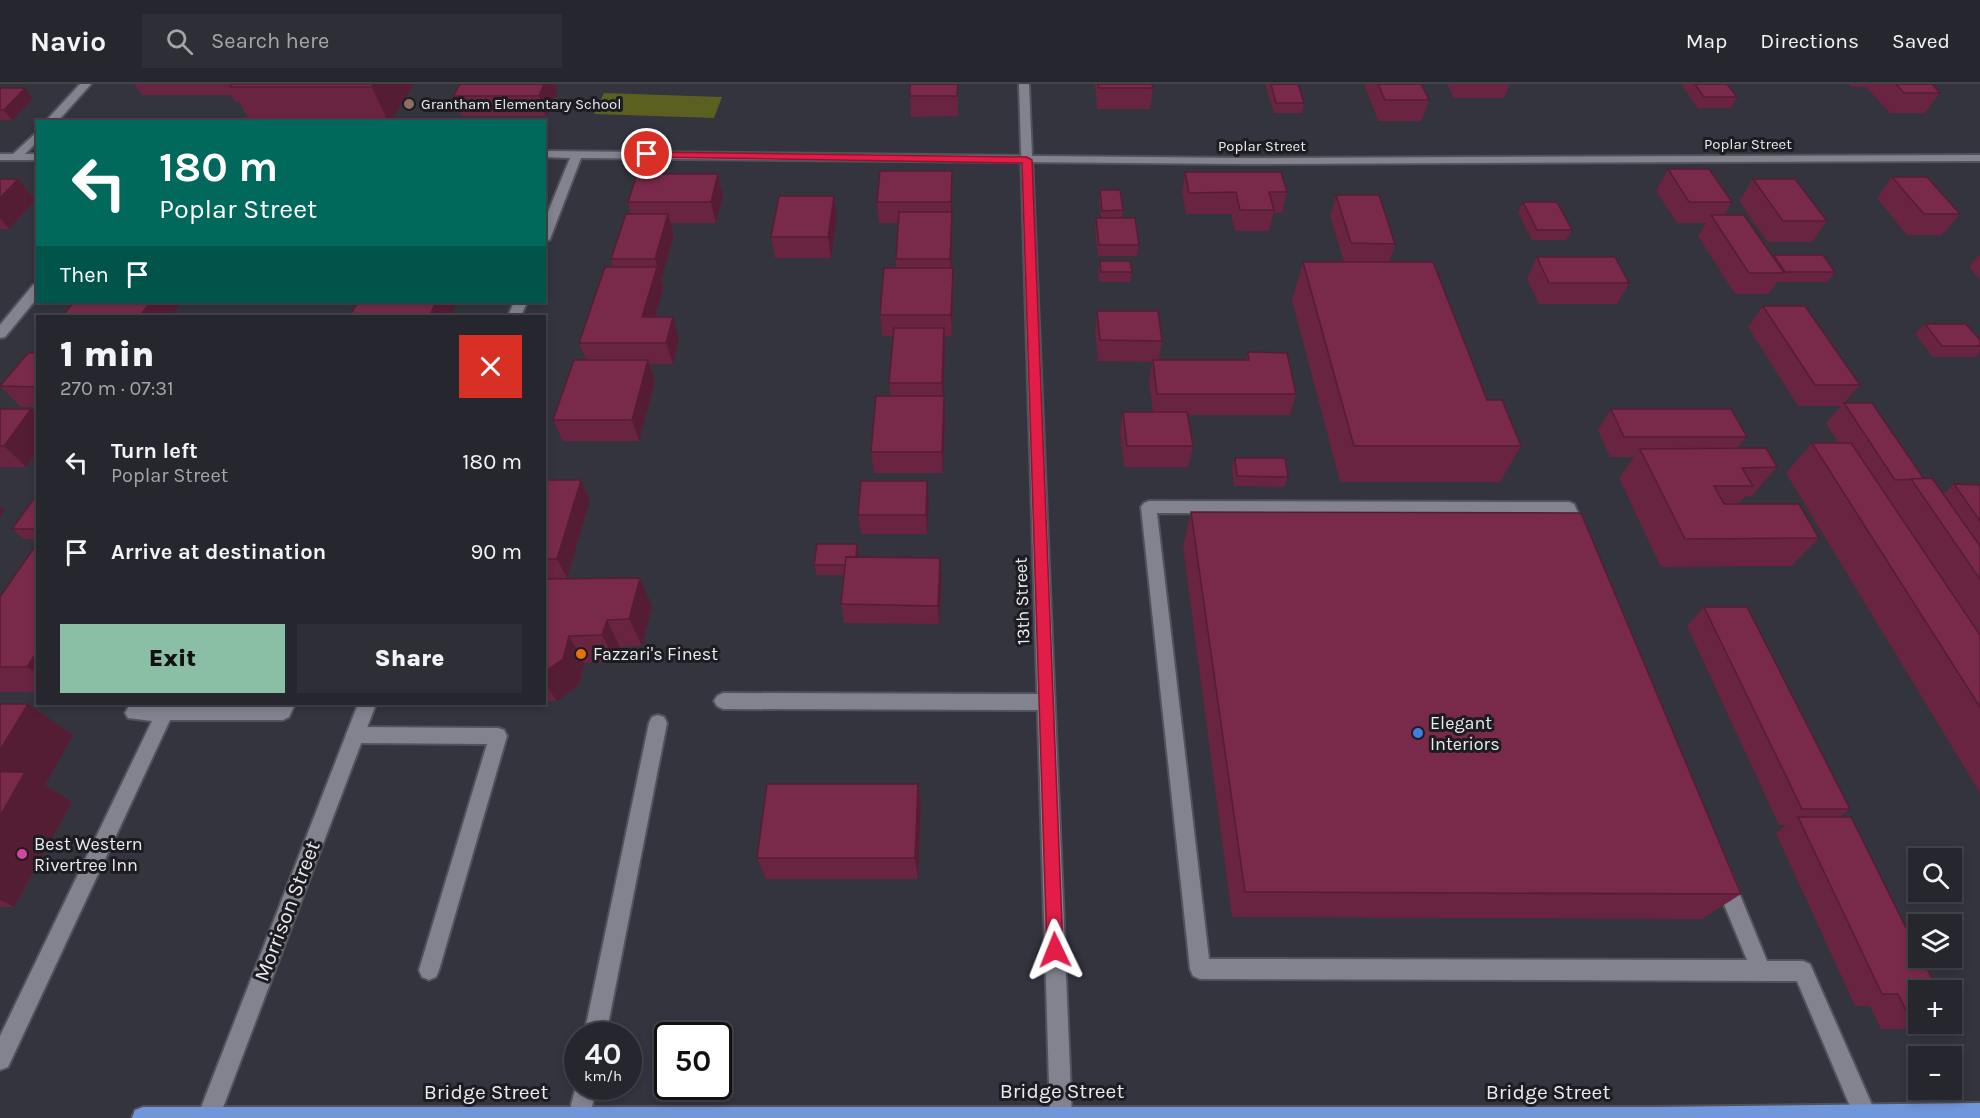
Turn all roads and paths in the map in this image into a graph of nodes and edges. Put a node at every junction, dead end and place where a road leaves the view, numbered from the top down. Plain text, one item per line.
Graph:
1 (86, 84) edge
2 (1024, 84) edge
3 (52, 120) edge
4 (36, 136) edge
5 (546, 154) edge
6 (577, 154) junction
7 (0, 157) edge
8 (16, 157) junction
9 (36, 157) edge
10 (1980, 158) edge
11 (1027, 160) junction
12 (546, 234) edge
13 (36, 290) edge
14 (0, 334) edge
15 (1587, 552) edge
16 (723, 701) dead end
17 (1045, 702) junction
18 (138, 705) edge
19 (286, 705) edge
20 (367, 705) edge
21 (165, 712) junction
22 (658, 723) dead end
23 (355, 735) junction
24 (1716, 860) edge
25 (429, 970) dead end
26 (1761, 970) junction
27 (598, 1022) edge
28 (0, 1059) edge
29 (582, 1100) edge
30 (1980, 1114) edge
31 (1865, 1115) junction
32 (579, 1117) edge
33 (747, 1117) edge
34 (1061, 1117) edge
35 (143, 1118) edge
36 (208, 1118) edge
37 (353, 1118) edge
38 (1656, 1118) edge

1 - 3 street
2 - 11 street, 13th Street
4 - 8 street
5 - 6 street, Poplar Street
6 - 11 street, Poplar Street
6 - 12 street
7 - 8 street
8 - 9 street
10 - 11 street, Poplar Street
11 - 17 street, 13th Street
13 - 14 street
15 - 26 street
16 - 17 street
17 - 34 street, 13th Street
18 - 21 street
19 - 21 street
20 - 23 street, Morrison Street
21 - 28 street
22 - 27 street
23 - 25 street
23 - 36 street, Morrison Street
24 - 26 street
26 - 31 street
29 - 32 street
30 - 31 highway, Bridge Street
31 - 38 highway, Bridge Street
32 - 33 highway, Bridge Street
32 - 37 highway, Bridge Street
33 - 34 highway, Bridge Street
34 - 38 highway, Bridge Street
35 - 36 highway, Bridge Street
36 - 37 highway, Bridge Street

